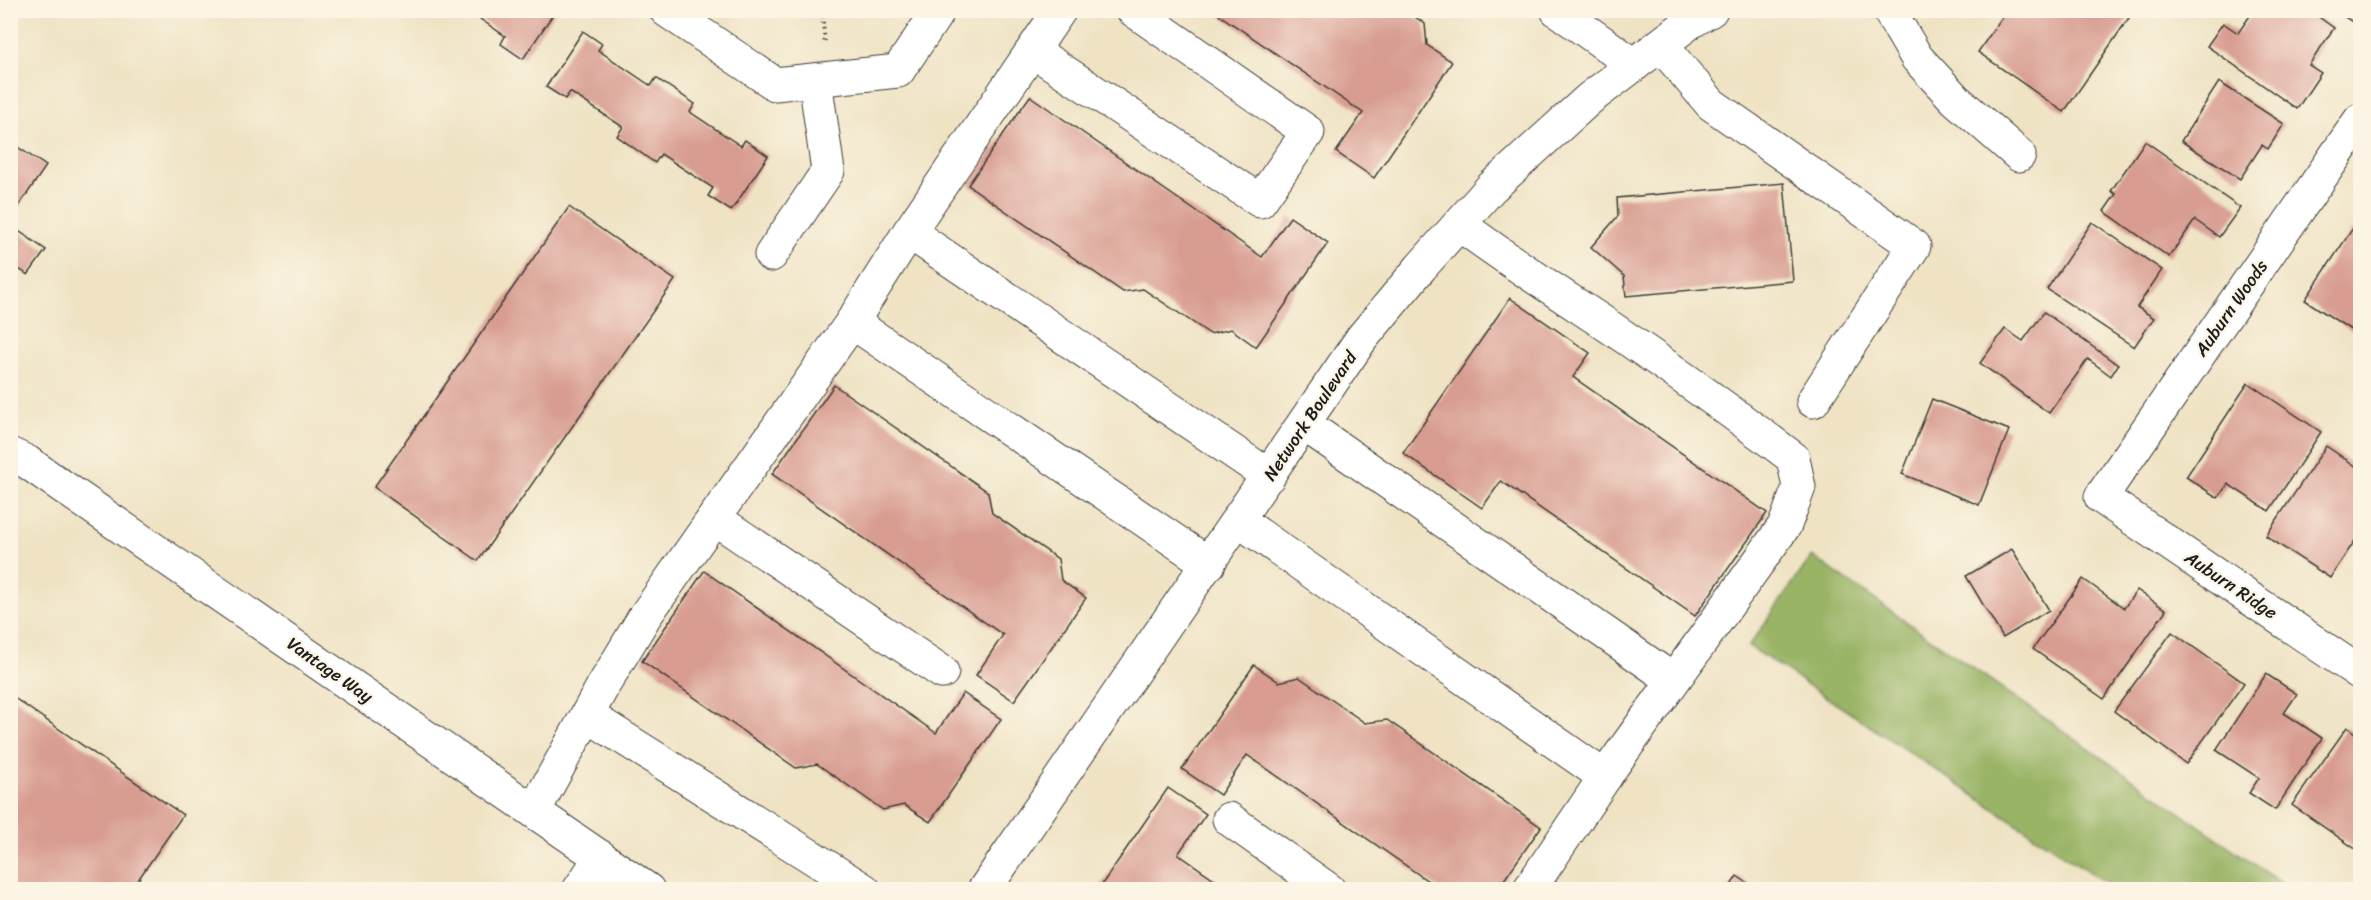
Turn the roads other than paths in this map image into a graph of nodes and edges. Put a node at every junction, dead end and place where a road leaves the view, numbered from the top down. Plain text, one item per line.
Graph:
1 (666, 10) edge
2 (939, 10) edge
3 (1060, 10) edge
4 (1133, 10) edge
5 (1557, 10) edge
6 (1712, 10) edge
7 (1889, 10) edge
8 (1661, 45) junction
9 (1033, 51) junction
10 (1634, 65) junction
11 (815, 80) junction
12 (2355, 140) edge
13 (2019, 155) dead end
14 (1459, 224) junction
15 (909, 232) junction
16 (771, 255) dead end
17 (852, 322) junction
18 (1813, 401) dead end
19 (1304, 424) junction
20 (10, 454) edge
21 (1269, 476) junction
22 (2101, 496) joint
23 (714, 518) junction
24 (1238, 520) junction
25 (1209, 564) junction
26 (942, 672) dead end
27 (2361, 673) edge
28 (1673, 680) junction
29 (587, 715) junction
30 (1605, 777) junction
31 (534, 811) junction
32 (1229, 819) dead end
33 (601, 857) junction
34 (579, 890) edge
35 (648, 890) edge
36 (864, 890) edge
37 (984, 890) edge
38 (1329, 890) edge
39 (1529, 890) edge

1 - 11 street
2 - 11 street
3 - 9 street
4 - 9 street
5 - 10 street
6 - 8 street, Network Boulevard
7 - 13 street
8 - 10 street, Network Boulevard
8 - 18 street
9 - 15 street
10 - 14 street, Network Boulevard
11 - 16 street
12 - 22 street, Auburn Woods
14 - 19 street, Network Boulevard
14 - 28 street
15 - 17 street
15 - 21 street
17 - 23 street
17 - 25 street
19 - 21 street, Network Boulevard
19 - 28 street
20 - 31 street, Vantage Way
21 - 24 street, Network Boulevard
22 - 27 street, Auburn Ridge
23 - 26 street
23 - 29 street
24 - 25 street, Network Boulevard
24 - 30 street
25 - 37 street, Network Boulevard
28 - 30 street
29 - 31 street
29 - 36 street
30 - 39 street
31 - 33 street, Vantage Way
32 - 38 street
33 - 34 street
33 - 35 street, Vantage Way

